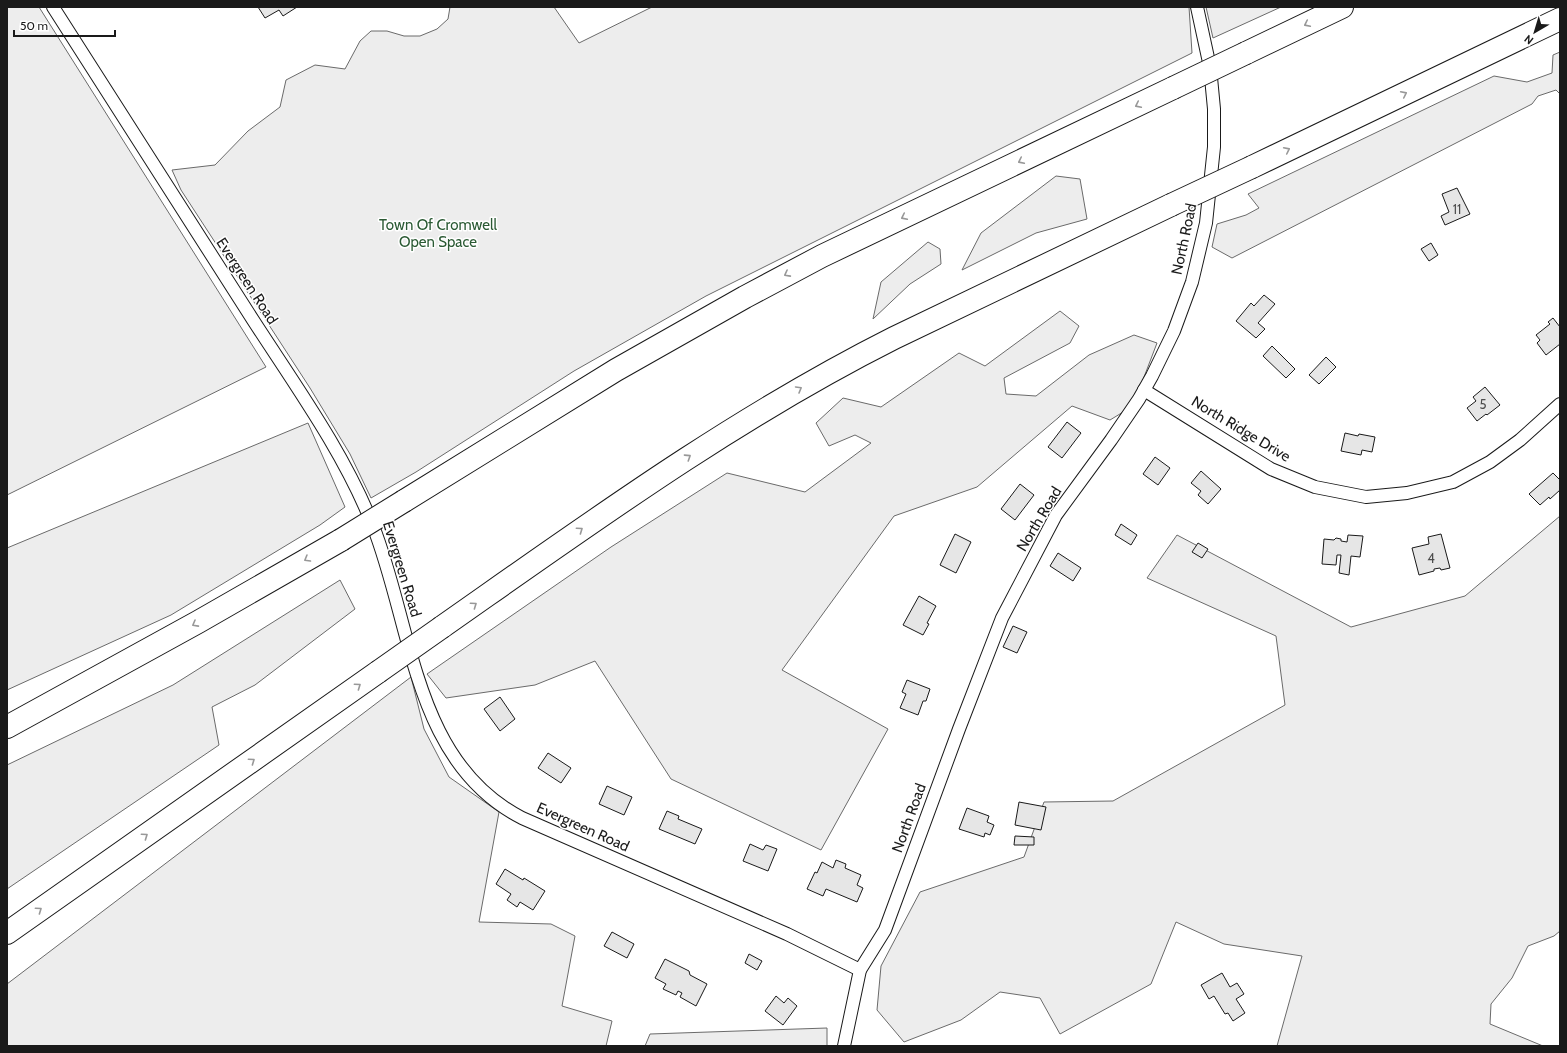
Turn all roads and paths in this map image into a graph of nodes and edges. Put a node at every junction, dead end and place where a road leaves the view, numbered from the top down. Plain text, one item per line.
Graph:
1 (53, 7) edge
2 (1198, 7) edge
3 (1342, 7) edge
4 (1560, 19) edge
5 (1144, 390) junction
6 (1560, 404) edge
7 (67, 695) junction
8 (7, 712) edge
9 (7, 727) edge
10 (7, 933) edge
11 (860, 970) junction
12 (844, 1046) edge

1 - 11 street, Evergreen Road
2 - 5 street, North Road
3 -> 7 highway, bridge
10 -> 4 highway, bridge
5 - 6 street, North Ridge Drive
5 - 11 street, North Road
7 - 8 highway
7 - 9 highway
11 - 12 street, North Road

